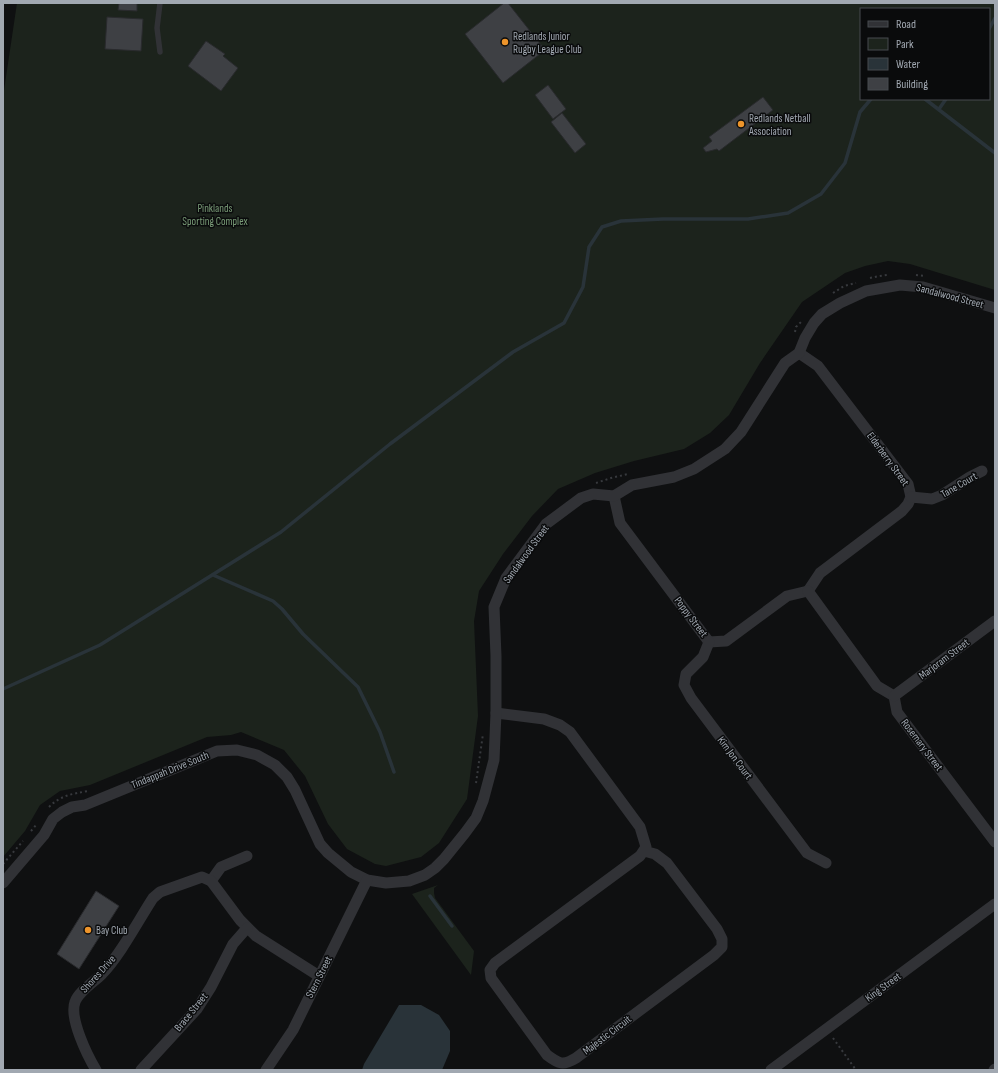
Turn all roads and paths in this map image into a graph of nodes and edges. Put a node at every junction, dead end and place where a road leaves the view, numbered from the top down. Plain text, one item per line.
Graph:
1 (160, 3) edge
2 (160, 52) dead end
3 (995, 308) edge
4 (799, 353) junction
5 (982, 471) dead end
6 (614, 496) junction
7 (911, 497) junction
8 (808, 591) junction
9 (995, 621) edge
10 (709, 642) junction
11 (894, 696) junction
12 (496, 713) junction
13 (995, 842) edge
14 (644, 851) junction
15 (247, 856) dead end
16 (826, 863) dead end
17 (367, 880) junction
18 (211, 881) junction
19 (408, 881) joint
20 (3, 882) edge
21 (995, 904) edge
22 (247, 928) junction
23 (319, 976) junction
24 (826, 1029) junction
25 (96, 1070) edge
26 (141, 1070) edge
27 (266, 1070) edge
28 (771, 1070) edge
29 (856, 1070) edge

1 - 2 lane
3 - 4 street, Sandalwood Street
4 - 6 street, Sandalwood Street
4 - 7 street, Elderberry Street
5 - 7 street, Tane Court
6 - 10 street, Poppy Street
6 - 12 street, Sandalwood Street
7 - 8 street, Elderberry Street
8 - 10 street, Poppy Street
8 - 11 street
9 - 11 street, Marjoram Street
10 - 16 street, Kim Jon Court
11 - 13 street, Rosemary Street
12 - 14 street
12 - 19 street, Sandalwood Street
14 - 14 street, Majestic Circuit
15 - 18 street
17 - 19 street, Tindappah Drive South
17 - 20 street, Tindappah Drive South
17 - 23 street, Stern Street
18 - 22 street
18 - 25 street, Shores Drive
21 - 24 street, King Street
22 - 23 street
22 - 26 street, Brace Street
23 - 27 street, Stern Street
24 - 28 street, King Street
24 - 29 path

